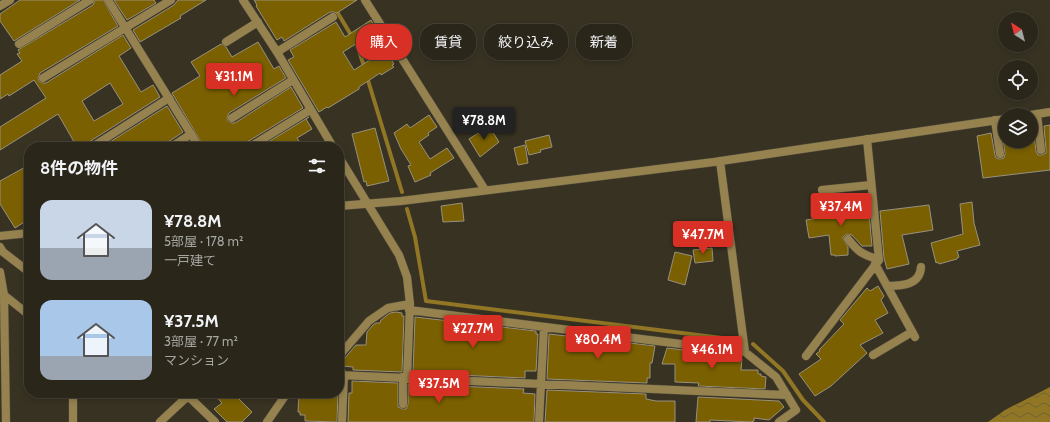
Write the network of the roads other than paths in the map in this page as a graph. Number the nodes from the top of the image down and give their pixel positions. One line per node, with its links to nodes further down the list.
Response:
1 (10, 0): 7 (street)
2 (90, 0): 12 (street)
3 (108, 0): 10 (street)
4 (171, 0): 10 (street)
5 (365, 0): 36 (street)
6 (246, 1): 9 (street)
7 (0, 6)
8 (333, 17): 13 (street)
9 (258, 22): 11 (street); 13 (street)
10 (125, 28): 14 (street); 16 (street)
11 (226, 42)
12 (18, 44)
13 (277, 52): 15 (street)
14 (43, 78)
15 (294, 80): 17 (street); 20 (street)
16 (169, 98): 23 (street); 26 (street)
17 (310, 110): 29 (street); 30 (street)
18 (1050, 112): 19 (street)
19 (1038, 114)
20 (232, 118)
21 (995, 120): 22 (street); 25 (street); 32 (street)
22 (998, 120)
23 (191, 134): 27 (street); 28 (street)
24 (1038, 135): 31 (street)
25 (866, 139): 33 (street); 35 (street)
26 (100, 142)
27 (179, 142)
28 (196, 142)
29 (258, 142)
30 (330, 142)
31 (1041, 150)
32 (1000, 154)
33 (720, 160): 36 (street); 54 (street)
34 (344, 165): 38 (street)
35 (871, 185): 37 (street); 44 (street)
36 (485, 190): 38 (street)
37 (822, 190)
38 (367, 204): 39 (street); 50 (street)
39 (344, 206)
40 (24, 234): 41 (street)
41 (0, 236)
42 (848, 239): 44 (street)
43 (0, 247): 46 (street)
44 (877, 262): 48 (street); 56 (street)
45 (922, 267): 48 (street)
46 (24, 268)
47 (0, 272): 49 (street)
48 (887, 286): 55 (street)
49 (4, 295): 51 (street); 60 (street)
50 (410, 307): 52 (street); 53 (street); 58 (street)
51 (24, 310)
52 (544, 327): 54 (street); 59 (street)
53 (344, 350)
54 (746, 352): 61 (street)
55 (873, 355)
56 (806, 356)
57 (344, 373): 58 (street)
58 (405, 378): 59 (street); 67 (street)
59 (541, 384): 61 (street); 74 (street)
60 (2, 393): 68 (street)
61 (787, 395): 75 (street)
62 (73, 398): 69 (street)
63 (183, 398): 70 (street)
64 (191, 398): 71 (street)
65 (284, 398): 72 (street)
66 (342, 398): 73 (street)
67 (403, 404)
68 (6, 422)
69 (73, 422)
70 (160, 422)
71 (215, 422)
72 (267, 422)
73 (342, 422)
74 (539, 422)
75 (779, 422)

